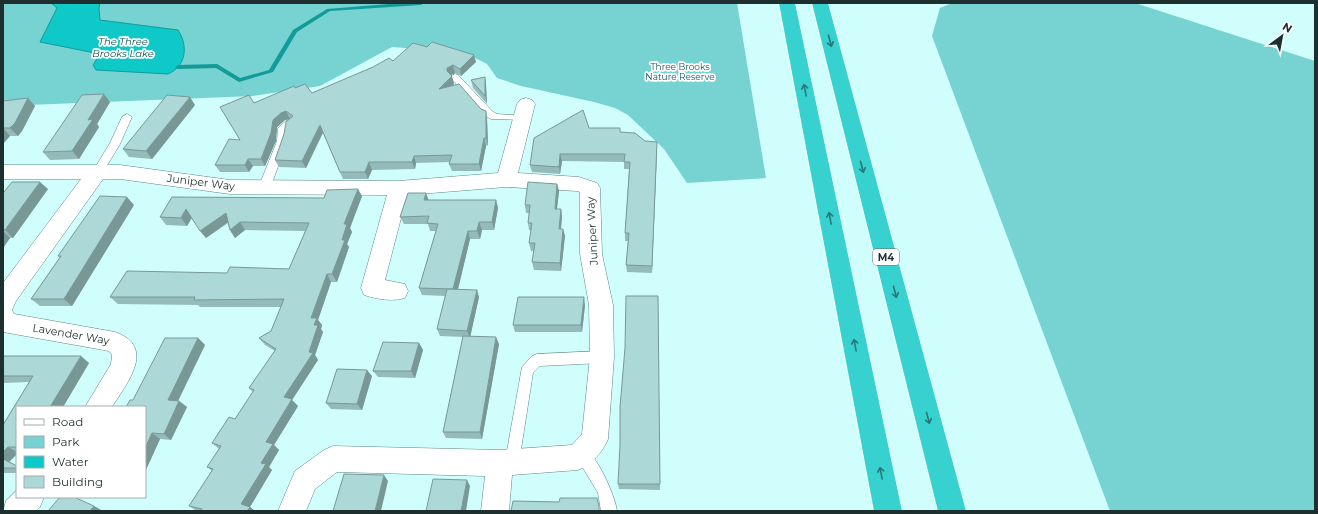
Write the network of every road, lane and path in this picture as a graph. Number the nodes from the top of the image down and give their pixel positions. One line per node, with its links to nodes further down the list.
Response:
1 (787, 3): 24 (highway, one-way to 1)
2 (820, 3): 25 (highway, M4, one-way to 25)
3 (455, 77): 4 (lane)
4 (524, 111): 9 (street)
5 (127, 117): 7 (lane)
6 (290, 123): 10 (lane)
7 (98, 171): 8 (street, Juniper Way); 10 (street, Juniper Way); 13 (street)
8 (3, 172)
9 (506, 180): 11 (street, Juniper Way); 15 (street, Juniper Way)
10 (265, 186): 11 (street, Juniper Way)
11 (399, 188): 12 (street)
12 (397, 291)
13 (3, 305)
14 (3, 316): 16 (street, Lavender Way)
15 (602, 357): 17 (street, Juniper Way); 18 (lane)
16 (99, 406)
17 (581, 453): 18 (street, Juniper Way); 23 (lane)
18 (506, 462): 21 (street, Juniper Way); 22 (street)
19 (29, 498): 20 (street)
20 (16, 511)
21 (292, 511)
22 (495, 511)
23 (609, 511)
24 (888, 511)
25 (952, 511)

